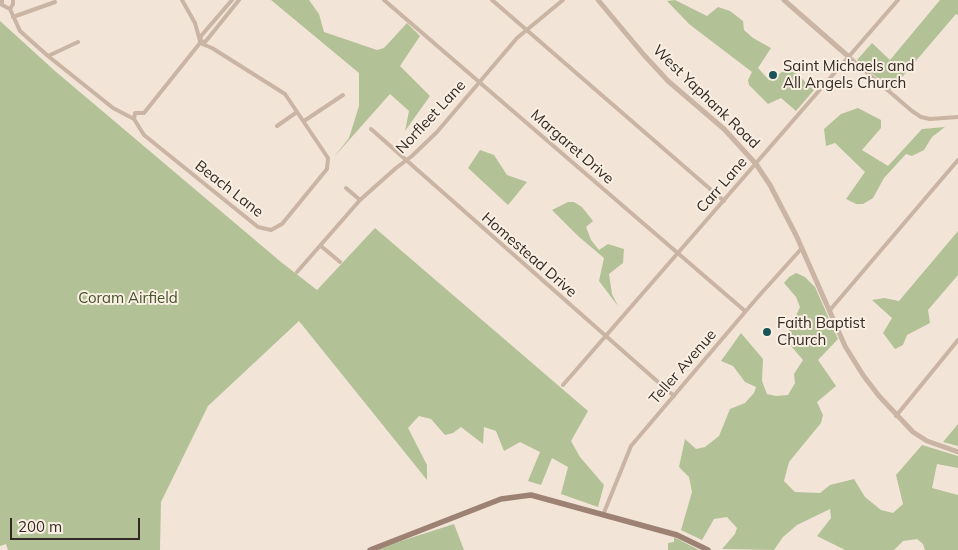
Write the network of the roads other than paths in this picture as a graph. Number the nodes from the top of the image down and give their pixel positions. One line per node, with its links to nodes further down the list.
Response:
1 (2, 0): 13 (street, Beach Lane)
2 (13, 0): 13 (street)
3 (182, 0): 17 (street)
4 (232, 0): 17 (street)
5 (239, 0): 17 (street)
6 (384, 0): 20 (street, Margaret Drive)
7 (492, 0): 15 (street)
8 (563, 0): 15 (street, Norfleet Lane)
9 (598, 0): 30 (street, West Yaphank Road)
10 (784, 0): 19 (street)
11 (898, 0): 19 (street, Carr Lane)
12 (55, 2): 14 (street)
13 (10, 9): 14 (street, Beach Lane)
14 (13, 17): 18 (street, Beach Lane)
15 (527, 30): 20 (street, Norfleet Lane); 33 (street)
16 (78, 42): 18 (street)
17 (200, 43): 22 (street, Beach Lane); 24 (street)
18 (48, 56): 24 (street, Beach Lane)
19 (849, 57): 23 (street); 30 (street, Carr Lane)
20 (480, 81): 29 (street, Norfleet Lane); 36 (street, Margaret Drive)
21 (342, 95): 25 (street)
22 (297, 112): 25 (street, Beach Lane); 26 (street)
23 (958, 117)
24 (134, 119): 25 (street, Beach Lane)
25 (304, 121)
26 (277, 126)
27 (371, 129): 29 (street, Homestead Drive)
28 (958, 160): 39 (street)
29 (406, 162): 32 (street, Norfleet Lane); 41 (street, Homestead Drive)
30 (756, 164): 33 (street, Carr Lane); 35 (street, West Yaphank Road)
31 (346, 188): 32 (street)
32 (360, 200): 34 (street, Norfleet Lane)
33 (724, 201): 36 (street, Carr Lane)
34 (321, 246): 37 (street); 38 (street, Norfleet Lane)
35 (802, 248): 39 (street, West Yaphank Road); 40 (street, Teller Avenue)
36 (677, 254): 40 (street, Margaret Drive); 41 (street, Carr Lane)
37 (340, 262)
38 (297, 272)
39 (830, 310): 45 (street, West Yaphank Road)
40 (745, 311): 44 (street, Teller Avenue)
41 (606, 336): 43 (street, Carr Lane); 44 (street, Homestead Drive)
42 (958, 340): 45 (street)
43 (563, 385)
44 (674, 396): 47 (street, Teller Avenue)
45 (896, 416): 46 (street, West Yaphank Road)
46 (958, 452)
47 (603, 515): 48 (main road); 49 (main road)
48 (370, 550)
49 (708, 550)

